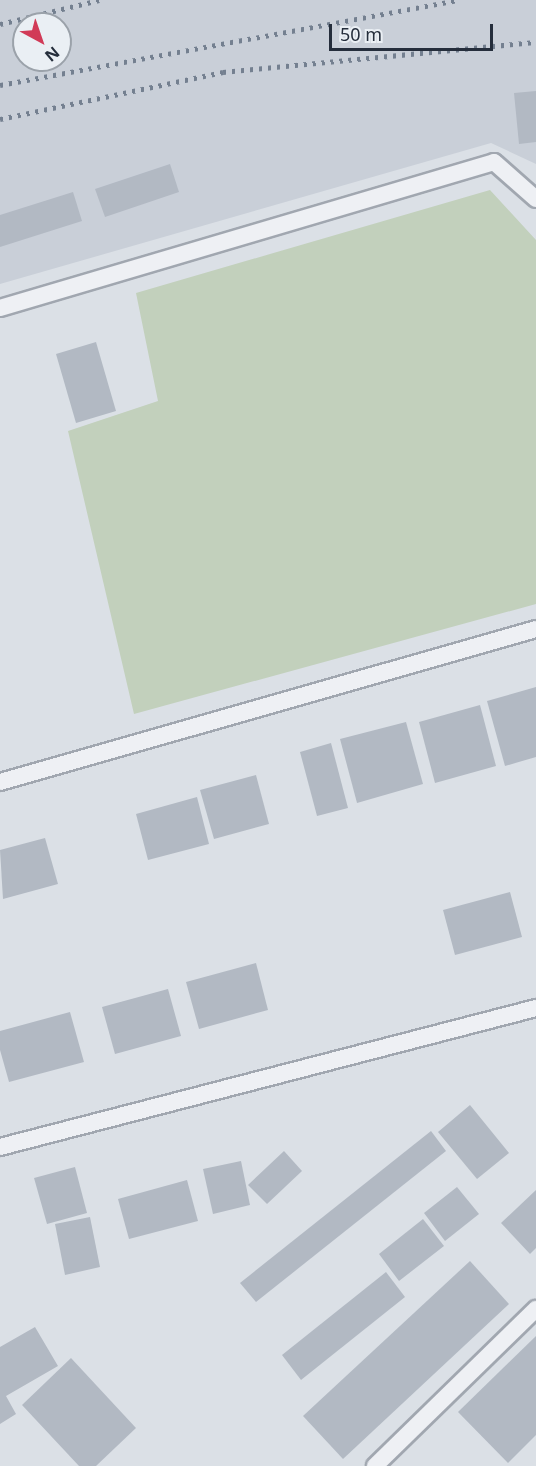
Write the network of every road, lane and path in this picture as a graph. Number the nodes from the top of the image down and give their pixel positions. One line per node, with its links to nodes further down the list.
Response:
1 (535, 196): 2 (street)
2 (0, 308)
3 (536, 629): 4 (street)
4 (0, 782)
5 (536, 1008): 6 (street)
6 (0, 1147)
7 (536, 1310): 8 (street)
8 (375, 1466)

